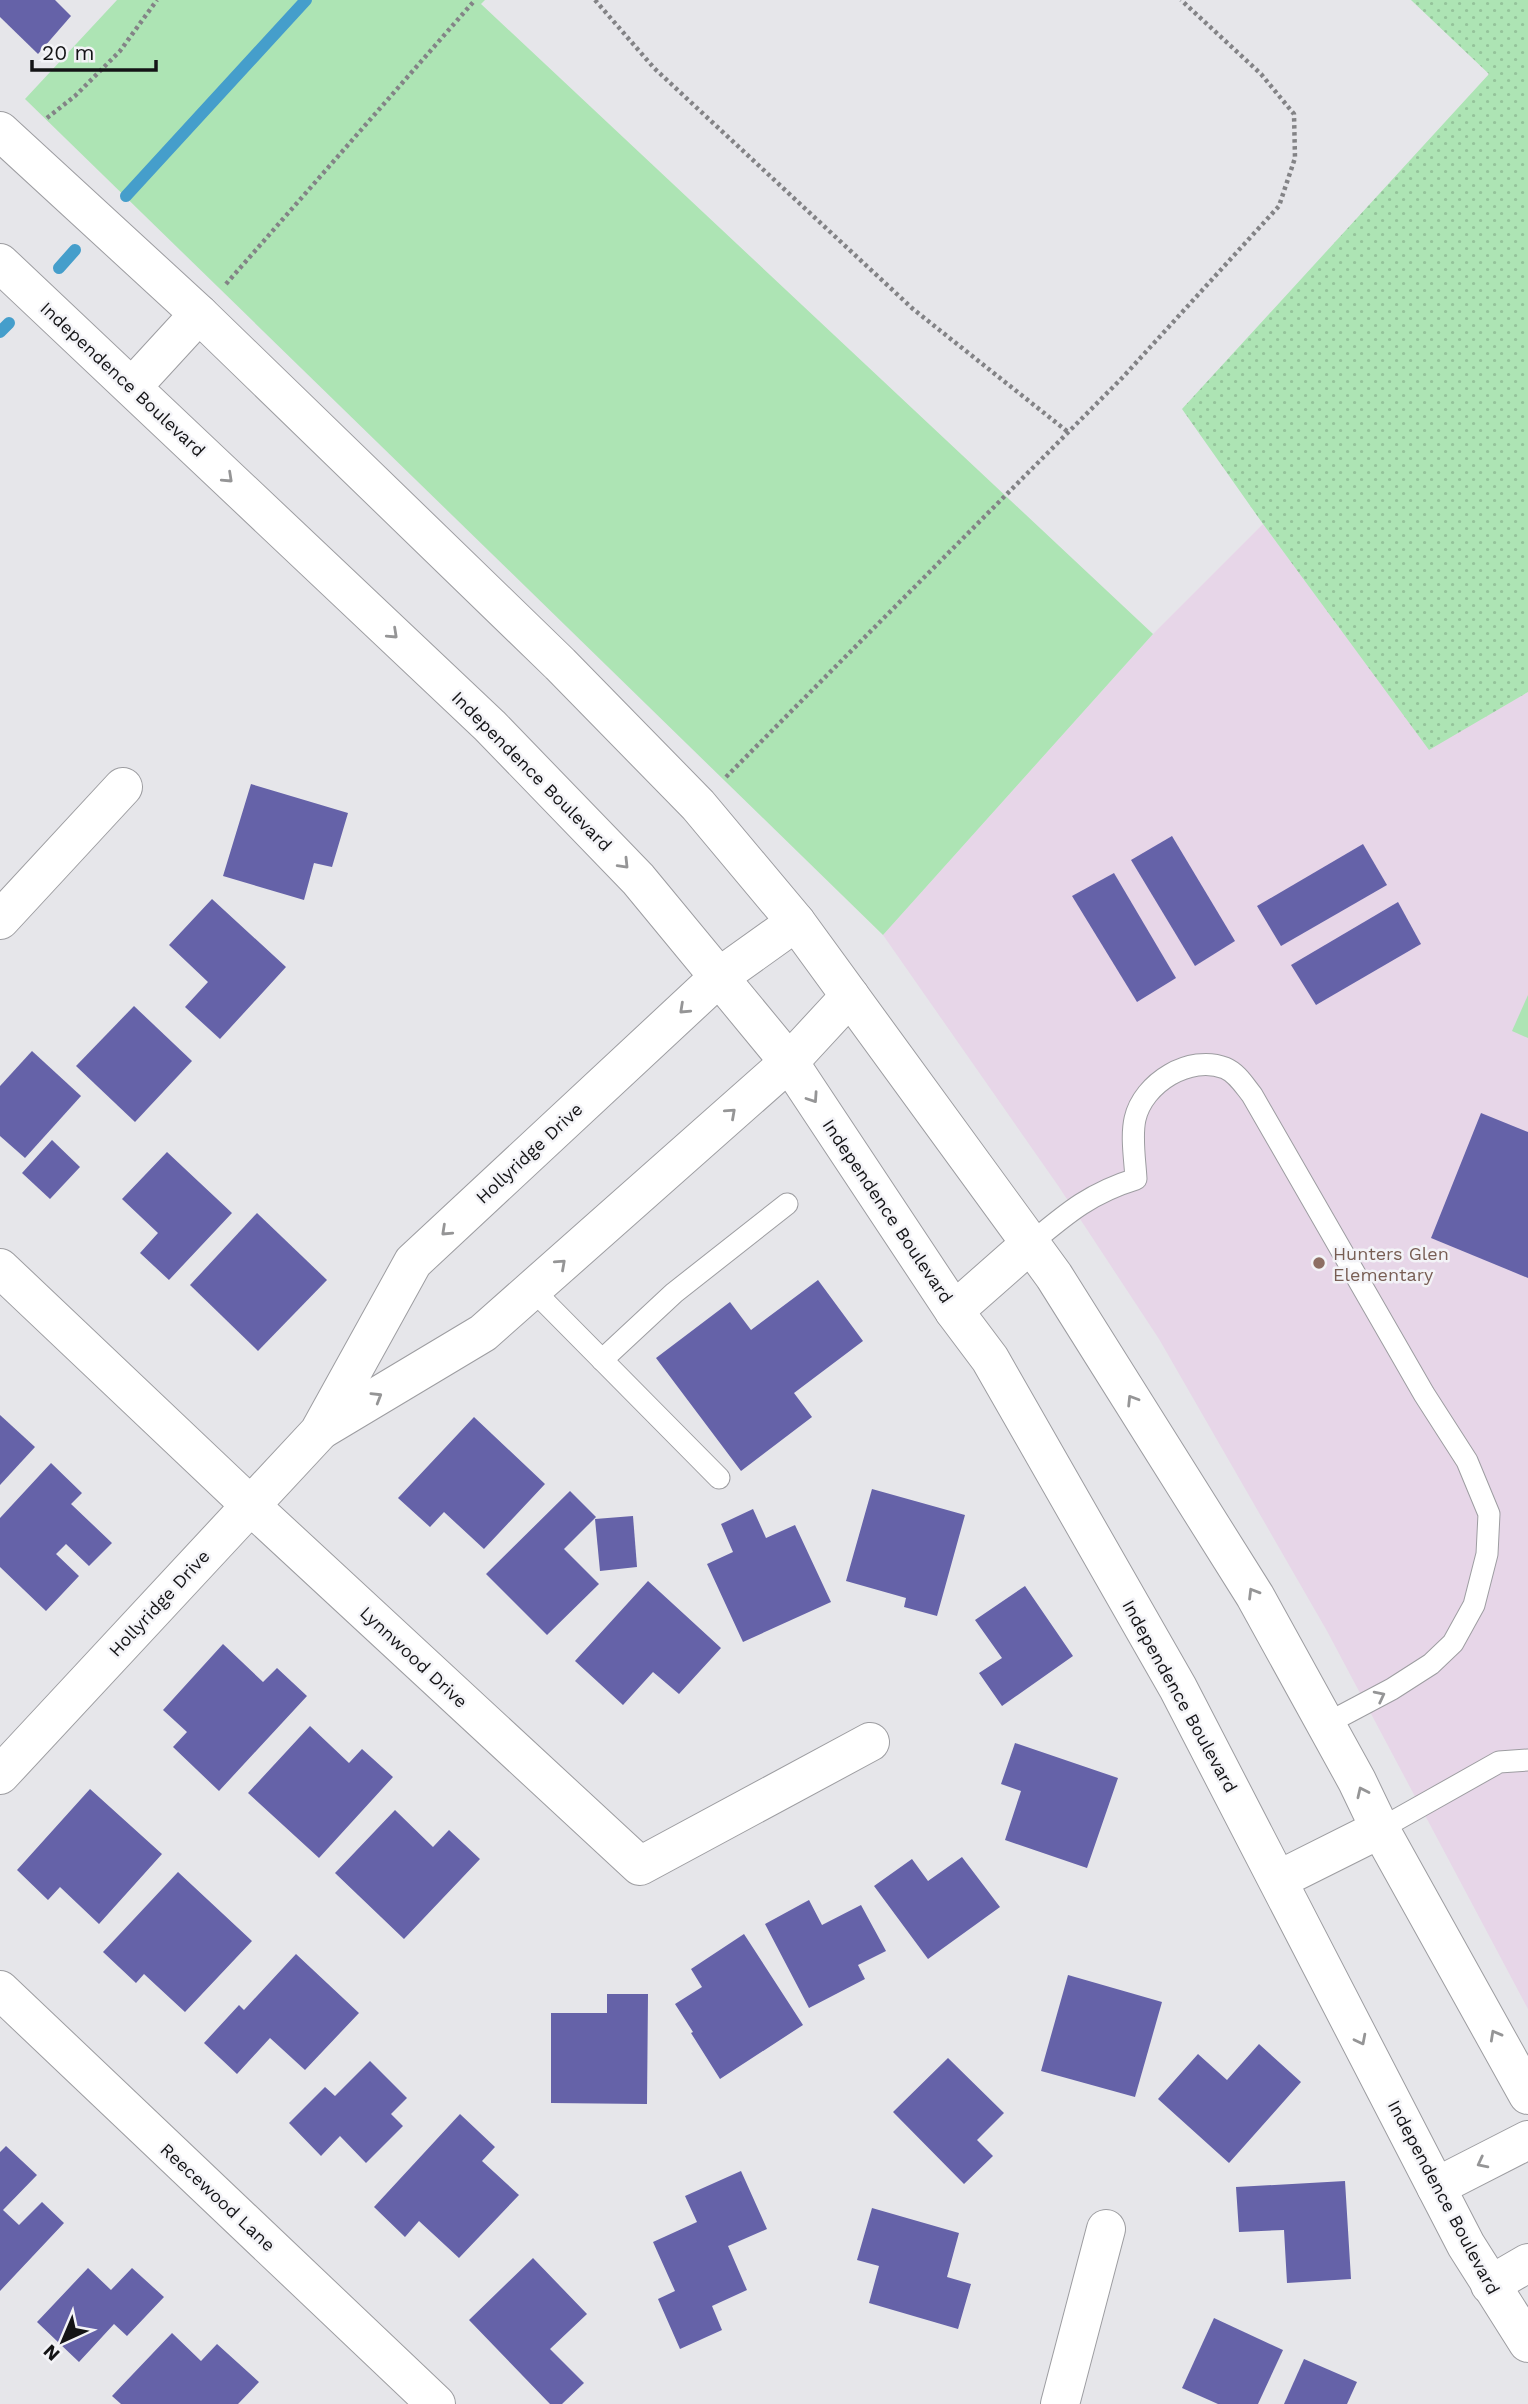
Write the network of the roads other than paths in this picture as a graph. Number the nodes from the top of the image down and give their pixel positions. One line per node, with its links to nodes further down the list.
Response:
1 (7, 138): 3 (main road)
2 (0, 263): 4 (main road, Independence Boulevard)
3 (200, 314): 4 (main road); 7 (main road)
4 (132, 387): 8 (main road, Independence Boulevard, one-way to 8)
5 (123, 787): 6 (main road)
6 (0, 920)
7 (796, 922): 8 (main road, Hollyridge Drive); 9 (main road)
8 (719, 976): 10 (main road, Independence Boulevard); 17 (main road, Hollyridge Drive, one-way to 17)
9 (850, 996): 10 (main road, Hollyridge Drive); 12 (main road)
10 (789, 1062): 14 (main road, Hollyridge Drive, one-way to 10); 15 (main road, Independence Boulevard, one-way to 15)
11 (787, 1204): 16 (lane)
12 (1030, 1244): 15 (main road); 20 (main road, one-way to 12); 20 (lane, one-way to 12)
13 (0, 1268): 19 (main road, Lynnwood Drive)
14 (532, 1289): 16 (lane); 17 (main road, Hollyridge Drive, one-way to 14)
15 (954, 1311): 25 (main road, Independence Boulevard)
16 (602, 1360): 18 (lane)
17 (319, 1432): 19 (main road, Hollyridge Drive)
18 (719, 1478)
19 (250, 1505): 21 (main road, Lynnwood Drive); 23 (main road, Hollyridge Drive)
20 (1326, 1724): 24 (main road, one-way to 20)
21 (870, 1742)
22 (1528, 1760): 24 (lane)
23 (0, 1775)
24 (1380, 1829): 25 (main road); 27 (main road, one-way to 24)
25 (1278, 1880): 29 (main road, Independence Boulevard, one-way to 29)
26 (0, 1990): 34 (main road, Reecewood Lane)
27 (1528, 2095)
28 (1528, 2140): 29 (main road, one-way to 29)
29 (1436, 2187): 32 (main road, Independence Boulevard)
30 (1106, 2229): 35 (main road)
31 (1528, 2263): 32 (main road)
32 (1490, 2286): 33 (main road, Independence Boulevard)
33 (1528, 2343)
34 (436, 2404)
35 (1060, 2404)

